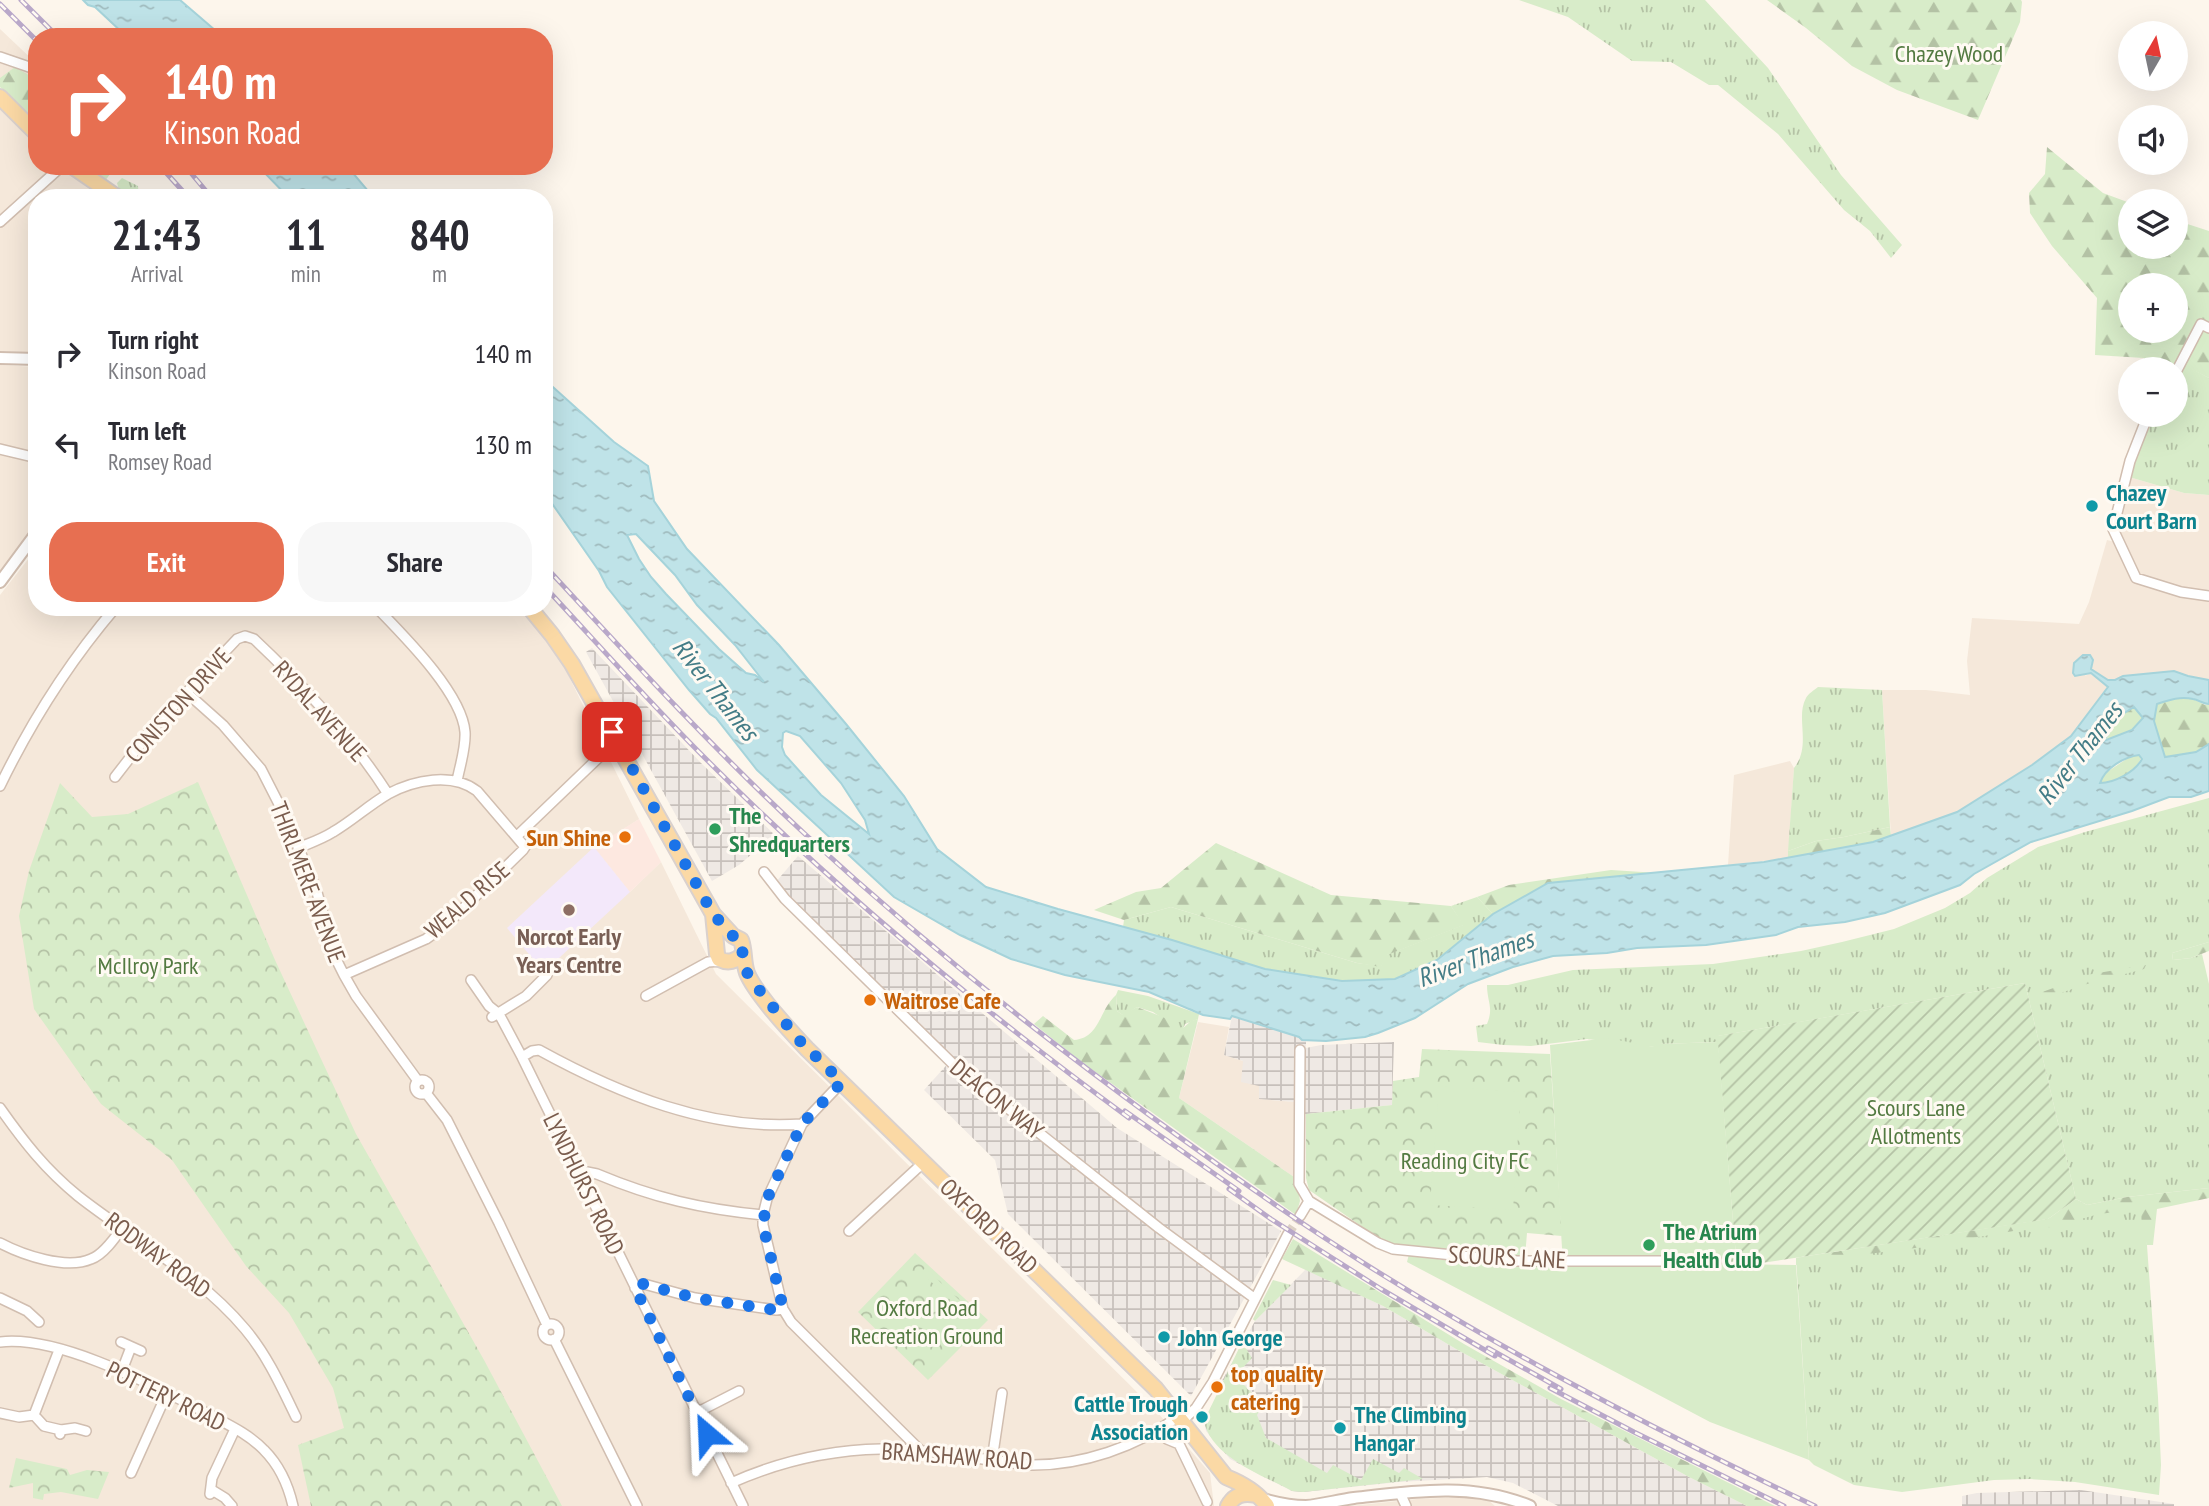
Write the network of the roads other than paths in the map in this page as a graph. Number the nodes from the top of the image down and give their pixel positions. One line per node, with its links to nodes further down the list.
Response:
1 (0, 57): 2 (street)
2 (28, 67)
3 (0, 97): 4 (main road)
4 (28, 125)
5 (52, 175): 7 (street)
6 (85, 175): 8 (main road)
7 (37, 189)
8 (105, 189)
9 (28, 197): 10 (street)
10 (0, 222)
11 (2209, 328): 12 (street)
12 (2184, 357)
13 (0, 358): 14 (street)
14 (28, 359)
15 (2143, 427): 20 (street)
16 (0, 449): 17 (street)
17 (28, 456)
18 (28, 544): 19 (street)
19 (0, 582)
20 (2209, 596)
21 (109, 616): 28 (street)
22 (385, 616): 29 (street)
23 (536, 616): 26 (main road)
24 (245, 636): 25 (street, CONISTON DRIVE); 30 (street, RYDAL AVENUE)
25 (186, 692): 27 (street, CONISTON DRIVE); 32 (street, THIRLMERE AVENUE)
26 (617, 740): 31 (street, WEALD RISE); 34 (main road)
27 (115, 777)
28 (1, 781)
29 (457, 781): 30 (street); 31 (street)
30 (388, 794): 32 (street)
31 (517, 836): 38 (street, WEALD RISE)
32 (298, 848): 38 (street, THIRLMERE AVENUE)
33 (764, 872): 61 (street, DEACON WAY)
34 (713, 914): 35 (main road); 37 (main road)
35 (733, 936): 36 (main road); 37 (main road)
36 (743, 954): 37 (main road); 40 (main road, OXFORD ROAD)
37 (718, 956): 40 (main road, OXFORD ROAD); 42 (street)
38 (344, 975): 90 (street, THIRLMERE AVENUE)
39 (547, 975): 43 (street)
40 (749, 977): 46 (main road, OXFORD ROAD)
41 (471, 979): 43 (street, LYNDHURST ROAD)
42 (646, 996)
43 (495, 1015): 45 (street, LYNDHURST ROAD)
44 (1300, 1050): 51 (street)
45 (522, 1057): 48 (street); 50 (street, LYNDHURST ROAD)
46 (842, 1082): 48 (street); 49 (main road, OXFORD ROAD)
47 (0, 1108): 54 (street, RODWAY ROAD)
48 (802, 1124): 52 (street)
49 (924, 1162): 55 (street); 75 (main road, OXFORD ROAD)
50 (580, 1176): 52 (street); 59 (street, LYNDHURST ROAD)
51 (1309, 1201): 53 (street); 58 (street, SCOURS LANE)
52 (763, 1215): 62 (street)
53 (1300, 1216)
54 (122, 1228): 57 (street); 74 (street, RODWAY ROAD)
55 (849, 1231)
56 (1288, 1234): 61 (street)
57 (0, 1243)
58 (1717, 1261)
59 (635, 1288): 62 (street); 72 (street, LYNDHURST ROAD)
60 (0, 1298): 63 (street)
61 (1254, 1298): 75 (street)
62 (783, 1308): 79 (street)
63 (39, 1322)
64 (0, 1342): 66 (street, POTTERY ROAD)
65 (121, 1342): 67 (street)
66 (59, 1350): 67 (street, POTTERY ROAD); 73 (street)
67 (121, 1373): 69 (street, POTTERY ROAD)
68 (739, 1391): 72 (street)
69 (167, 1393): 76 (street, POTTERY ROAD); 81 (street)
70 (1002, 1393): 80 (street)
71 (0, 1413): 73 (street)
72 (696, 1413): 83 (street, LYNDHURST ROAD)
73 (34, 1415): 78 (street)
74 (295, 1417)
75 (1180, 1419): 77 (street, BRAMSHAW ROAD); 82 (main road, OXFORD ROAD)
76 (235, 1429): 88 (street); 89 (street, POTTERY ROAD)
77 (1160, 1430): 80 (street, BRAMSHAW ROAD); 86 (street)
78 (86, 1431)
79 (920, 1450): 80 (street, BRAMSHAW ROAD); 83 (street, BRAMSHAW ROAD)
80 (992, 1460)
81 (131, 1473)
82 (1226, 1477): 85 (main road, OXFORD ROAD); 87 (main road)
83 (731, 1483): 91 (street, LYNDHURST ROAD)
84 (1400, 1493): 92 (street); 93 (street); 94 (street)
85 (1262, 1500): 87 (main road); 92 (street)
86 (1207, 1502)
87 (1229, 1505)
88 (232, 1506)
89 (293, 1506)
90 (637, 1506)
91 (743, 1506)
92 (1306, 1506)
93 (1406, 1506)
94 (1530, 1506)

